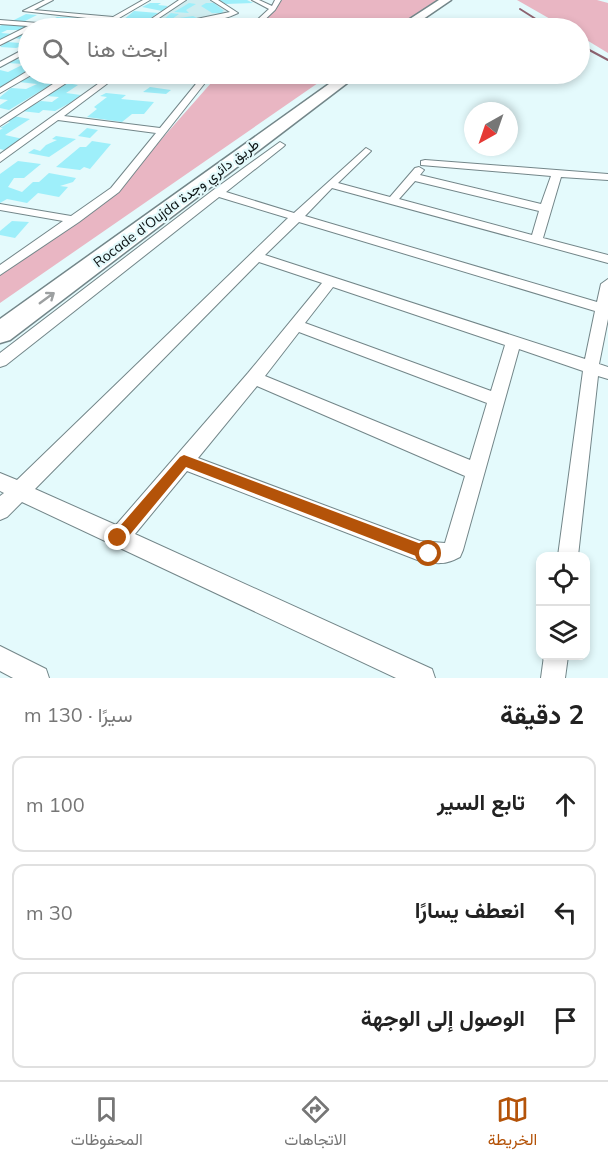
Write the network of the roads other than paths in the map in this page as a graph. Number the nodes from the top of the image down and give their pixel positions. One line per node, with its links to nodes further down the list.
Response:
1 (147, 0): 18 (street)
2 (183, 0): 21 (street)
3 (214, 0): 14 (street)
4 (255, 0): 9 (street)
5 (278, 0): 10 (street)
6 (446, 0): 24 (highway)
7 (457, 0): 25 (highway)
8 (40, 1): 11 (street); 12 (street)
9 (264, 2): 10 (street)
10 (273, 9): 23 (street)
11 (17, 11)
12 (26, 11): 13 (street); 26 (street)
13 (56, 14): 18 (street); 19 (street)
14 (234, 14): 15 (street); 22 (street); 23 (street)
15 (246, 14)
16 (256, 14): 23 (street)
17 (9, 15): 26 (street)
18 (87, 16): 20 (street)
19 (48, 18)
20 (84, 18)
21 (157, 18)
22 (212, 18)
23 (263, 18)
24 (418, 18)
25 (429, 18)
26 (1, 22): 27 (street)
27 (18, 24)
28 (18, 34): 29 (street)
29 (0, 43)
30 (12, 51): 31 (street)
31 (18, 51)
32 (18, 56): 33 (street)
33 (0, 65)
34 (18, 80): 40 (street)
35 (57, 84): 42 (street)
36 (103, 84): 43 (street)
37 (200, 84): 45 (street)
38 (324, 84): 66 (highway, Rocade d'Oujda طريق دائري وجدة)
39 (338, 84): 68 (highway, Rocade d'Oujda طريق دائري وجدة, one-way to 39)
40 (0, 91)
41 (0, 112): 42 (street)
42 (13, 114): 44 (street)
43 (59, 118): 45 (street); 48 (street)
44 (0, 123)
45 (163, 131): 58 (street)
46 (280, 145): 53 (street)
47 (366, 151): 52 (street)
48 (0, 159)
49 (557, 172): 50 (street); 51 (street); 56 (street)
50 (413, 177): 54 (street); 56 (street)
51 (608, 177)
52 (330, 184): 54 (street); 57 (street)
53 (216, 193): 57 (street); 70 (street)
54 (391, 202): 59 (street)
55 (0, 207): 58 (street)
56 (546, 209): 59 (street)
57 (296, 218): 60 (street); 65 (street)
58 (75, 220): 62 (street)
59 (536, 240): 61 (street)
60 (257, 258): 63 (street); 77 (street)
61 (608, 259)
62 (0, 271)
63 (330, 282): 67 (street); 69 (street)
64 (608, 284): 65 (street)
65 (606, 309): 71 (street)
66 (0, 313)
67 (295, 325): 73 (street); 74 (street)
68 (0, 333)
69 (513, 343): 71 (street); 74 (street)
70 (0, 361)
71 (591, 367): 72 (street); 80 (street)
72 (608, 373)
73 (254, 378): 75 (street); 76 (street)
74 (497, 400): 76 (street)
75 (184, 461): 76 (street); 79 (street)
76 (475, 471)
77 (9, 487): 78 (street); 79 (street)
78 (0, 510)
79 (118, 538): 84 (street)
80 (568, 552)
81 (0, 658): 83 (street)
82 (555, 660): 85 (street)
83 (37, 678)
84 (423, 678)
85 (553, 678)

